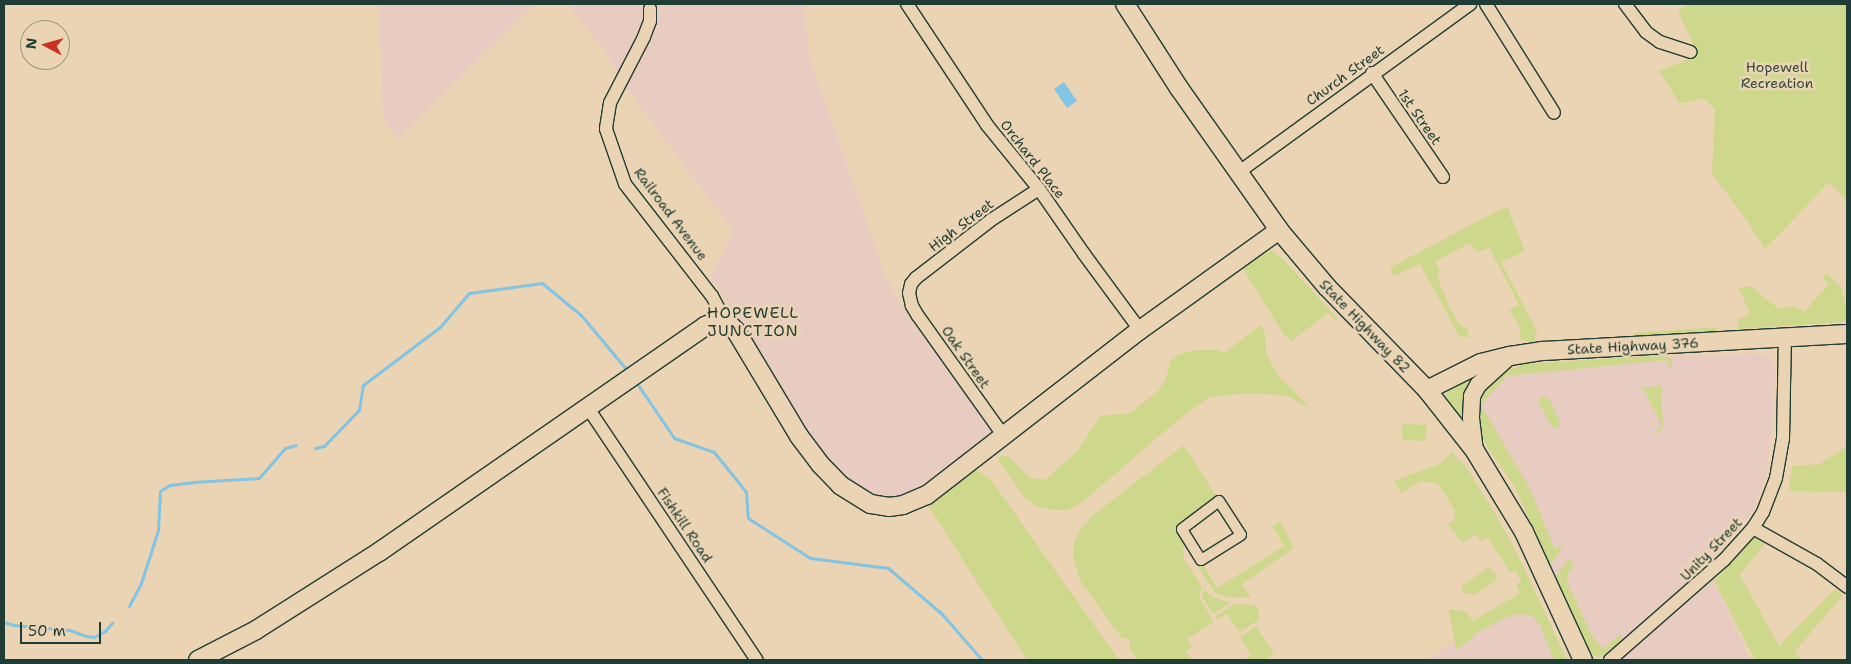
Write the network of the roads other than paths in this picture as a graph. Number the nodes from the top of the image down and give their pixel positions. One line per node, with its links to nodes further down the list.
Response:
1 (906, 4): 12 (street, Orchard Place)
2 (1125, 4): 10 (main road, State Highway 82)
3 (1470, 4): 8 (street, Church Street)
4 (1486, 4): 9 (street)
5 (1625, 4): 7 (street)
6 (650, 9): 15 (street, Railroad Avenue)
7 (1690, 52)
8 (1372, 74): 10 (street, Church Street); 11 (street, 1st Street)
9 (1554, 113)
10 (1239, 172): 13 (main road, State Highway 82)
11 (1444, 177)
12 (1039, 189): 14 (street, High Street); 16 (street, Orchard Place)
13 (1279, 230): 16 (main road); 20 (main road, State Highway 82)
14 (909, 293): 22 (street, Oak Street)
15 (721, 323): 21 (main road); 22 (main road)
16 (1140, 330): 22 (main road)
17 (1847, 334): 18 (main road, State Highway 376)
18 (1785, 338): 19 (main road, State Highway 376); 24 (street, Unity Street)
19 (1510, 356): 20 (main road, State Highway 376); 23 (street)
20 (1427, 390): 23 (main road, State Highway 82)
21 (588, 408): 27 (main road); 28 (street, Fishkill Road)
22 (1003, 435)
23 (1475, 451): 29 (main road, State Highway 82)
24 (1753, 528): 26 (street); 30 (street, Unity Street)
25 (1191, 544): 25 (street)
26 (1847, 587)
27 (198, 660)
28 (757, 660)
29 (1583, 660)
30 (1610, 660)

